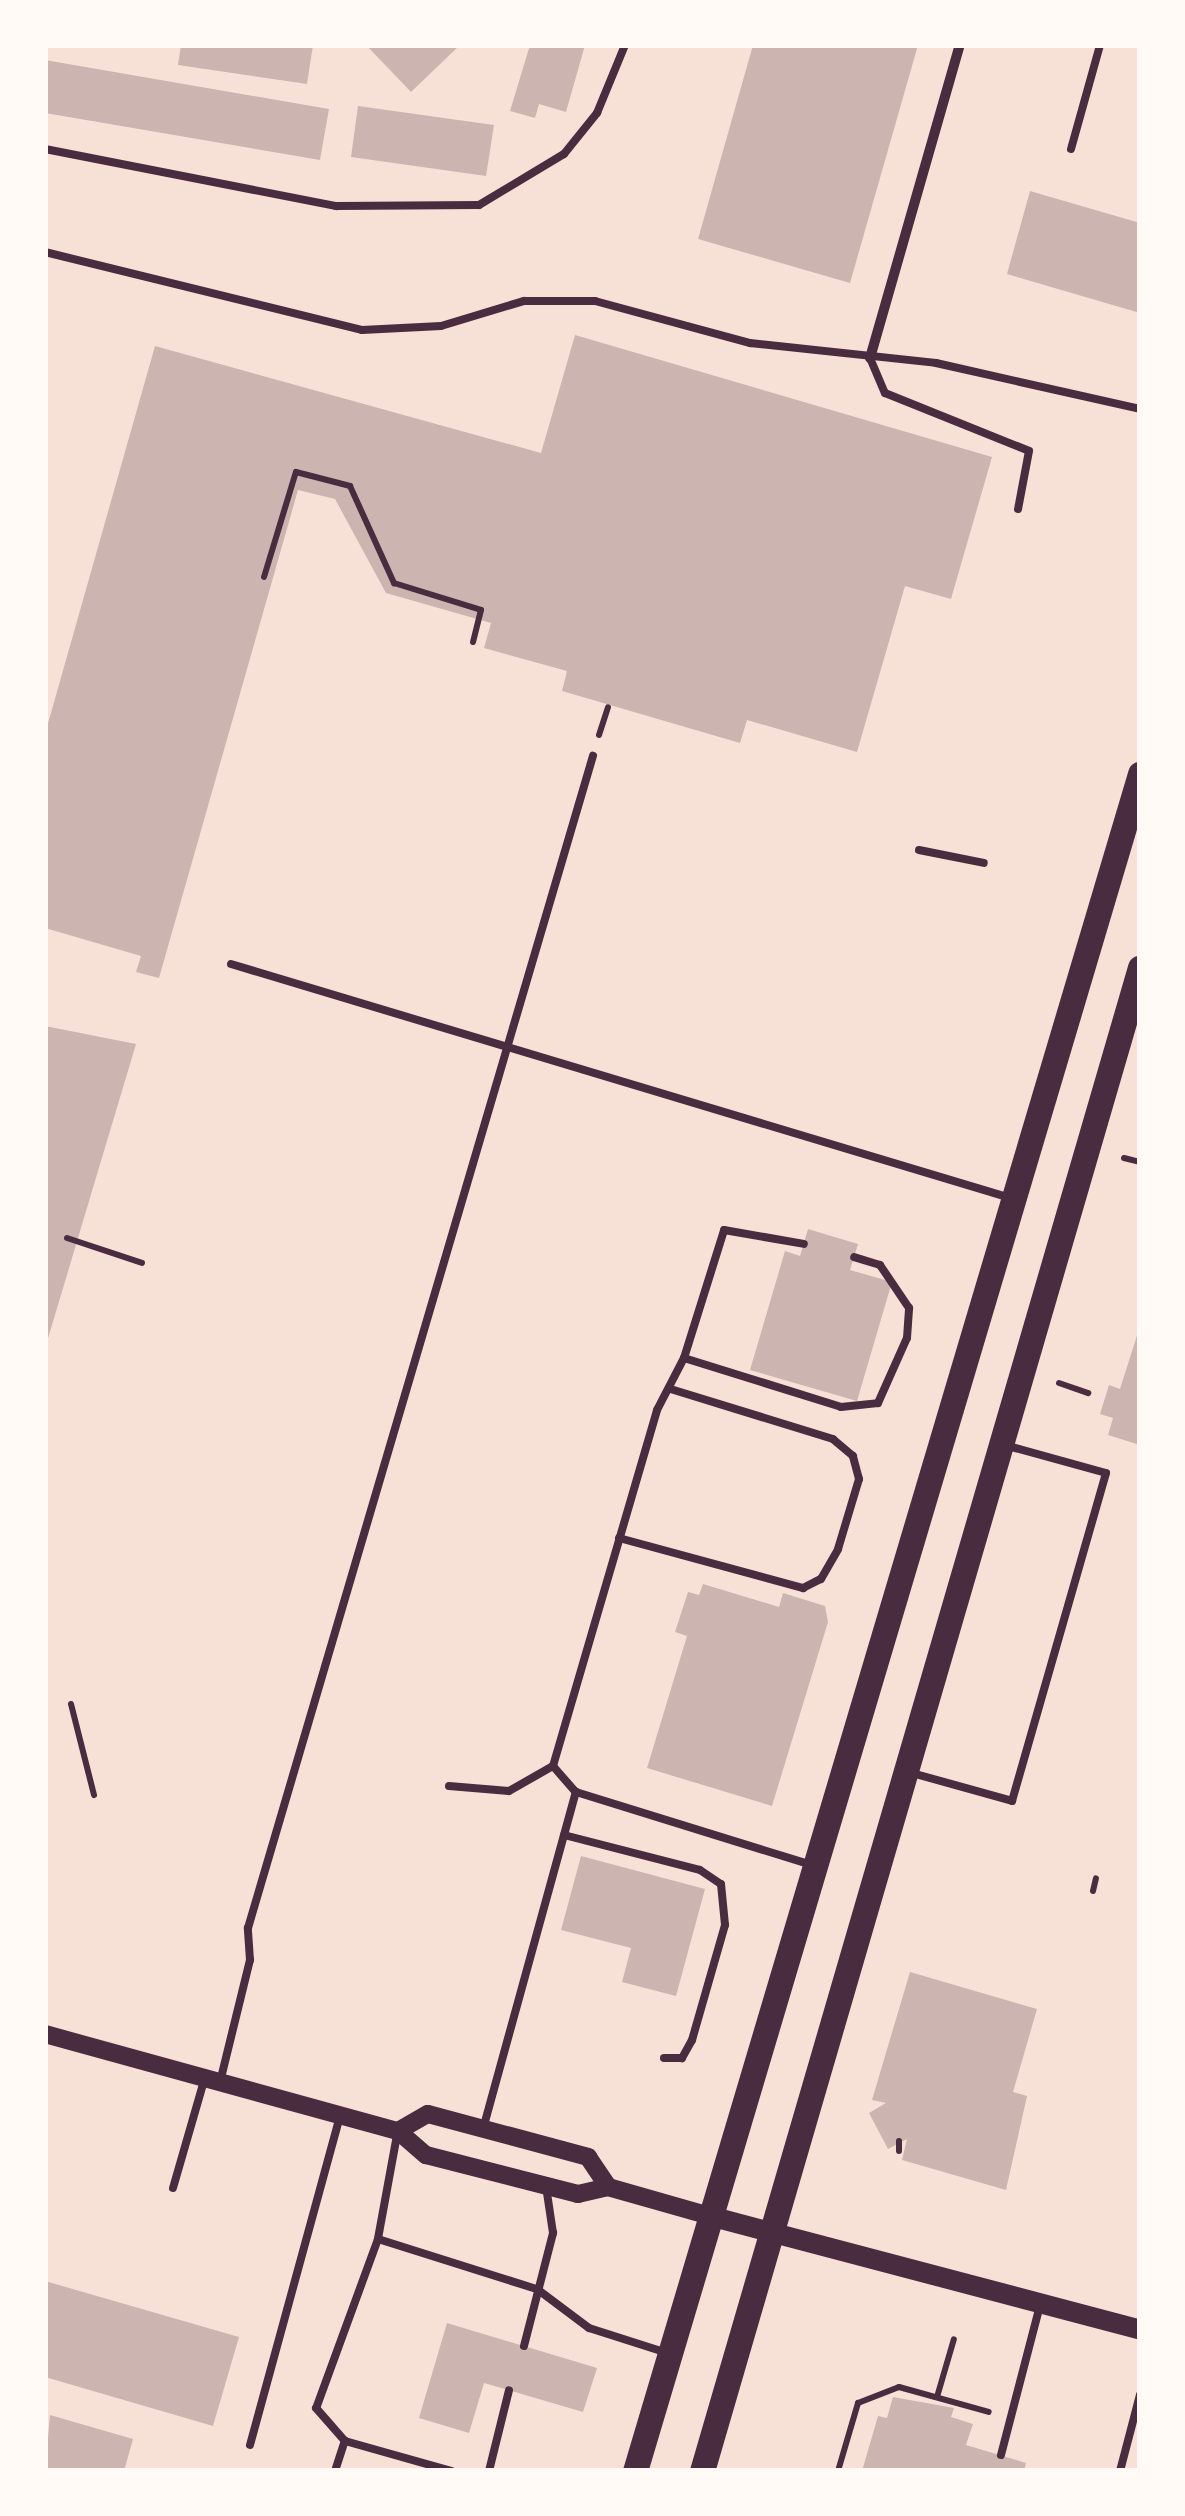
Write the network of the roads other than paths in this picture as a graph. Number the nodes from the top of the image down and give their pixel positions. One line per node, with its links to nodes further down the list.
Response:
1 (626, 45): 4 (lane)
2 (960, 45): 7 (street)
3 (1100, 45): 5 (lane)
4 (45, 149)
5 (1070, 150)
6 (45, 252): 7 (lane)
7 (870, 358): 8 (lane); 9 (lane)
8 (1140, 409)
9 (1018, 509)
10 (592, 756): 16 (lane)
11 (1140, 774): 17 (main road)
12 (919, 850): 13 (lane)
13 (984, 863)
14 (231, 964): 16 (lane)
15 (1140, 967): 22 (main road)
16 (508, 1047): 17 (lane); 32 (lane)
17 (1015, 1200): 29 (main road)
18 (804, 1244): 20 (lane)
19 (854, 1258): 20 (lane)
20 (684, 1358): 21 (lane)
21 (670, 1389): 23 (lane); 23 (lane)
22 (1000, 1444): 25 (main road); 25 (lane)
23 (619, 1538): 24 (lane)
24 (553, 1766): 26 (lane); 27 (lane)
25 (903, 1771): 40 (main road)
26 (449, 1786)
27 (576, 1792): 28 (lane); 29 (lane)
28 (564, 1835): 31 (lane); 35 (lane)
29 (810, 1864): 39 (main road)
30 (45, 2034): 32 (street)
31 (664, 2058)
32 (212, 2080): 33 (street); 38 (lane)
33 (340, 2115): 34 (street); 52 (lane)
34 (398, 2130): 35 (street); 36 (street); 41 (lane)
35 (482, 2130): 37 (street)
36 (546, 2186): 37 (street); 42 (lane)
37 (608, 2187): 39 (street)
38 (173, 2188)
39 (706, 2215): 40 (main road); 46 (main road)
40 (766, 2230): 43 (main road); 58 (main road)
41 (378, 2239): 42 (lane); 51 (lane)
42 (537, 2289): 45 (lane); 46 (lane)
43 (1040, 2303): 44 (main road); 53 (lane)
44 (1140, 2330)
45 (524, 2346)
46 (668, 2353): 57 (main road)
47 (509, 2390): 56 (lane)
48 (1140, 2394): 49 (lane)
49 (1129, 2438): 50 (lane); 59 (lane)
50 (1140, 2441)
51 (345, 2442): 54 (lane); 55 (lane)
52 (250, 2445)
53 (1001, 2455)
54 (335, 2471)
55 (452, 2471)
56 (488, 2471)
57 (634, 2471)
58 (702, 2471)
59 (1120, 2471)

